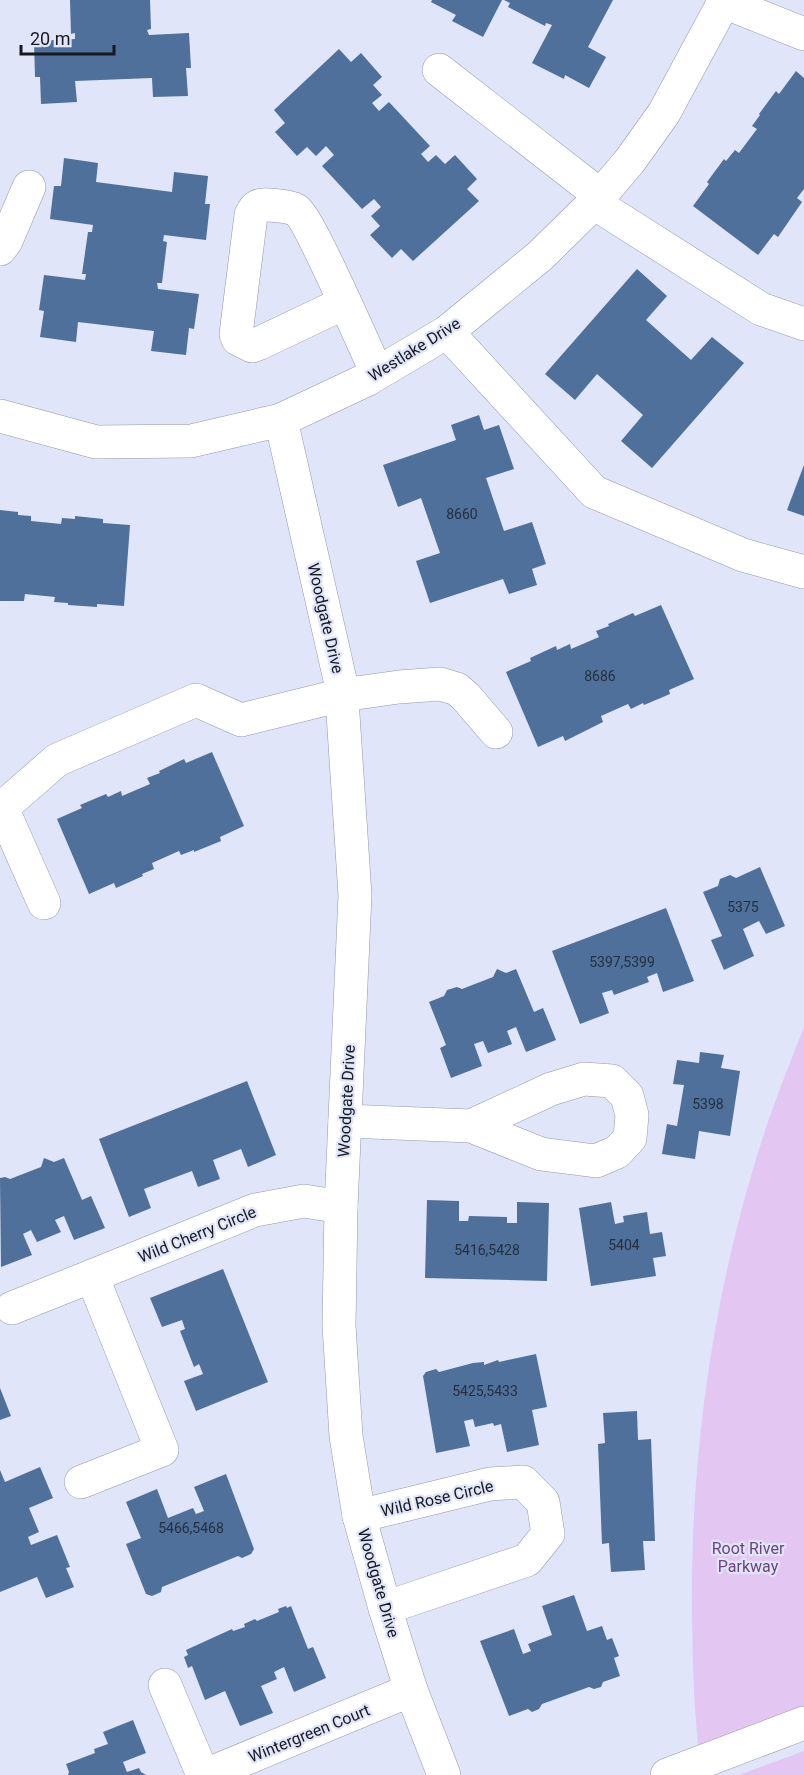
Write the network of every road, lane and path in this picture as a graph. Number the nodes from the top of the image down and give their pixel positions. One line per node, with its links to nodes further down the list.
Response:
1 (724, 1): 2 (street); 5 (street, Westlake Drive)
2 (804, 34)
3 (439, 70): 5 (street)
4 (29, 187): 6 (street)
5 (598, 200): 8 (street); 9 (street, Westlake Drive)
6 (0, 249)
7 (344, 303): 10 (street)
8 (804, 324)
9 (447, 332): 10 (street, Westlake Drive); 13 (street)
10 (377, 373): 12 (street, Westlake Drive)
11 (0, 416): 12 (street, Westlake Drive)
12 (281, 420): 14 (street, Woodgate Drive)
13 (804, 572)
14 (342, 695): 15 (street); 16 (street); 17 (street, Woodgate Drive)
15 (496, 732)
16 (44, 903)
17 (345, 1121): 18 (street); 19 (street, Woodgate Drive)
18 (471, 1126)
19 (341, 1207): 20 (street, Wild Cherry Circle); 23 (street, Woodgate Drive)
20 (92, 1276): 21 (street, Wild Cherry Circle); 22 (street)
21 (12, 1308)
22 (81, 1482)
23 (359, 1516): 24 (street, Woodgate Drive); 24 (street, Wild Rose Circle)
24 (385, 1608): 26 (street, Woodgate Drive)
25 (165, 1685): 28 (street)
26 (411, 1690): 28 (street, Wintergreen Court); 29 (street, Woodgate Drive)
27 (804, 1723): 30 (street)
28 (204, 1775)
29 (444, 1775)
30 (667, 1775)

